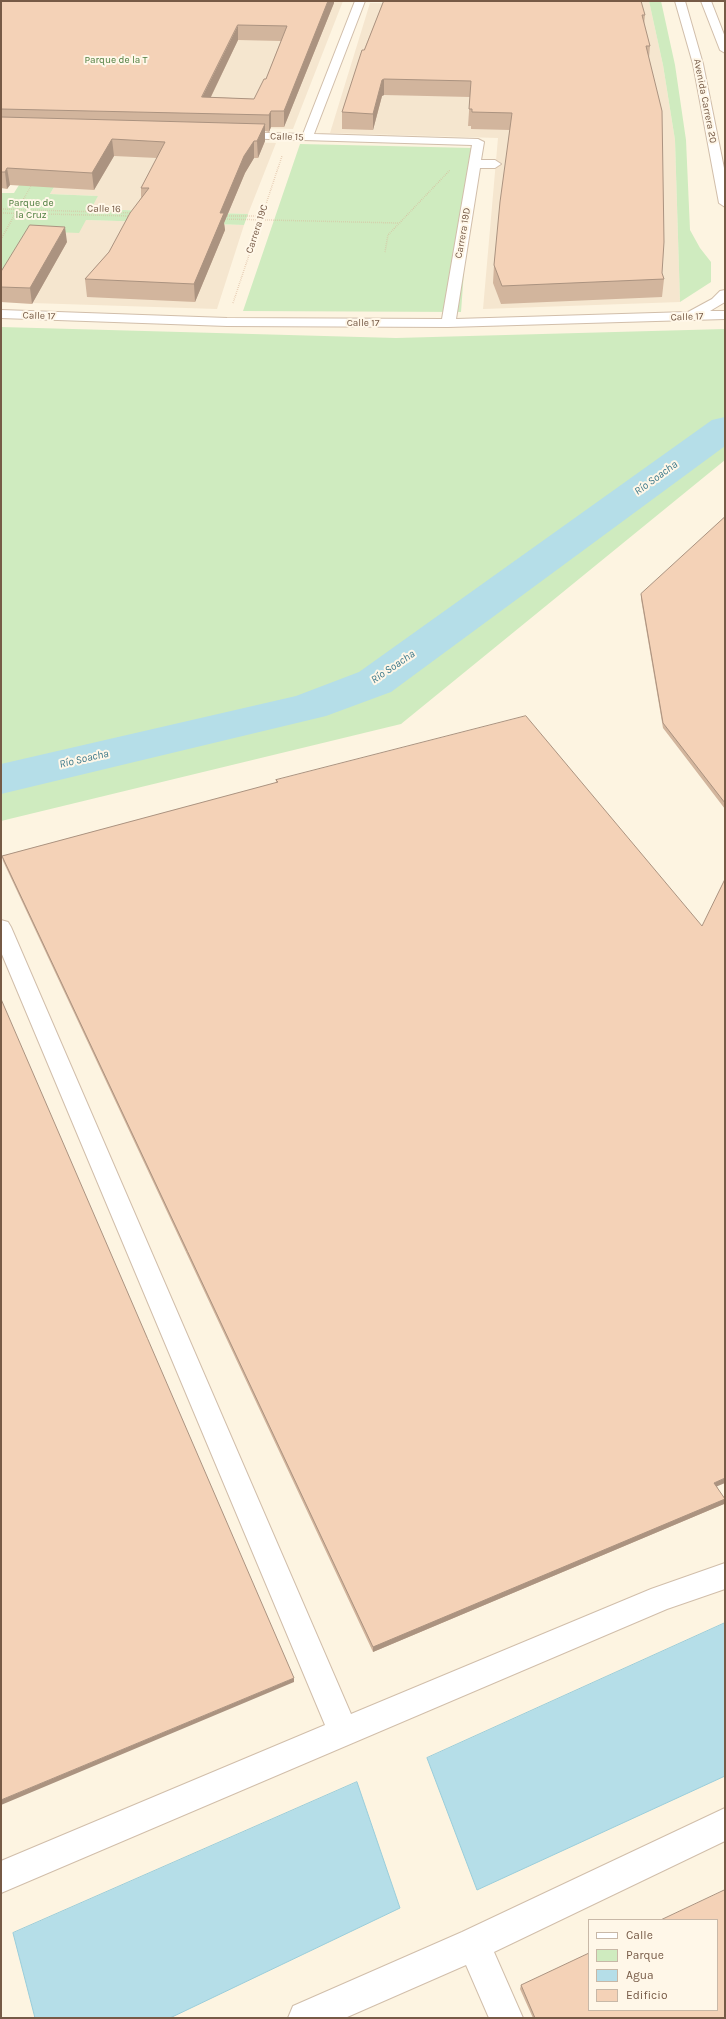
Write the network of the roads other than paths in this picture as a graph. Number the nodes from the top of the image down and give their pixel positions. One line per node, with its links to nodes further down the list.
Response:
1 (360, 1): 4 (street)
2 (680, 1): 7 (street, Avenida Carrera 20)
3 (706, 1): 6 (street)
4 (341, 50): 5 (street); 10 (street)
5 (355, 50)
6 (725, 50)
7 (698, 64): 8 (street); 14 (street, Avenida Carrera 20)
8 (712, 64)
9 (225, 135): 10 (street, Calle 15)
10 (307, 137): 11 (street, Calle 15)
11 (478, 142): 12 (street, Carrera 19D)
12 (474, 164): 13 (street); 19 (street, Carrera 19D)
13 (495, 164)
14 (725, 203)
15 (725, 294): 18 (street)
16 (1, 314): 19 (street, Calle 17)
17 (725, 315): 18 (street, Calle 17)
18 (691, 317): 19 (street, Calle 17)
19 (448, 323)
20 (1, 927): 22 (street)
21 (725, 1576): 22 (street)
22 (343, 1732): 24 (street)
23 (725, 1824): 25 (street)
24 (1, 1877)
25 (474, 1944): 26 (street); 27 (street)
26 (305, 2018)
27 (506, 2018)

